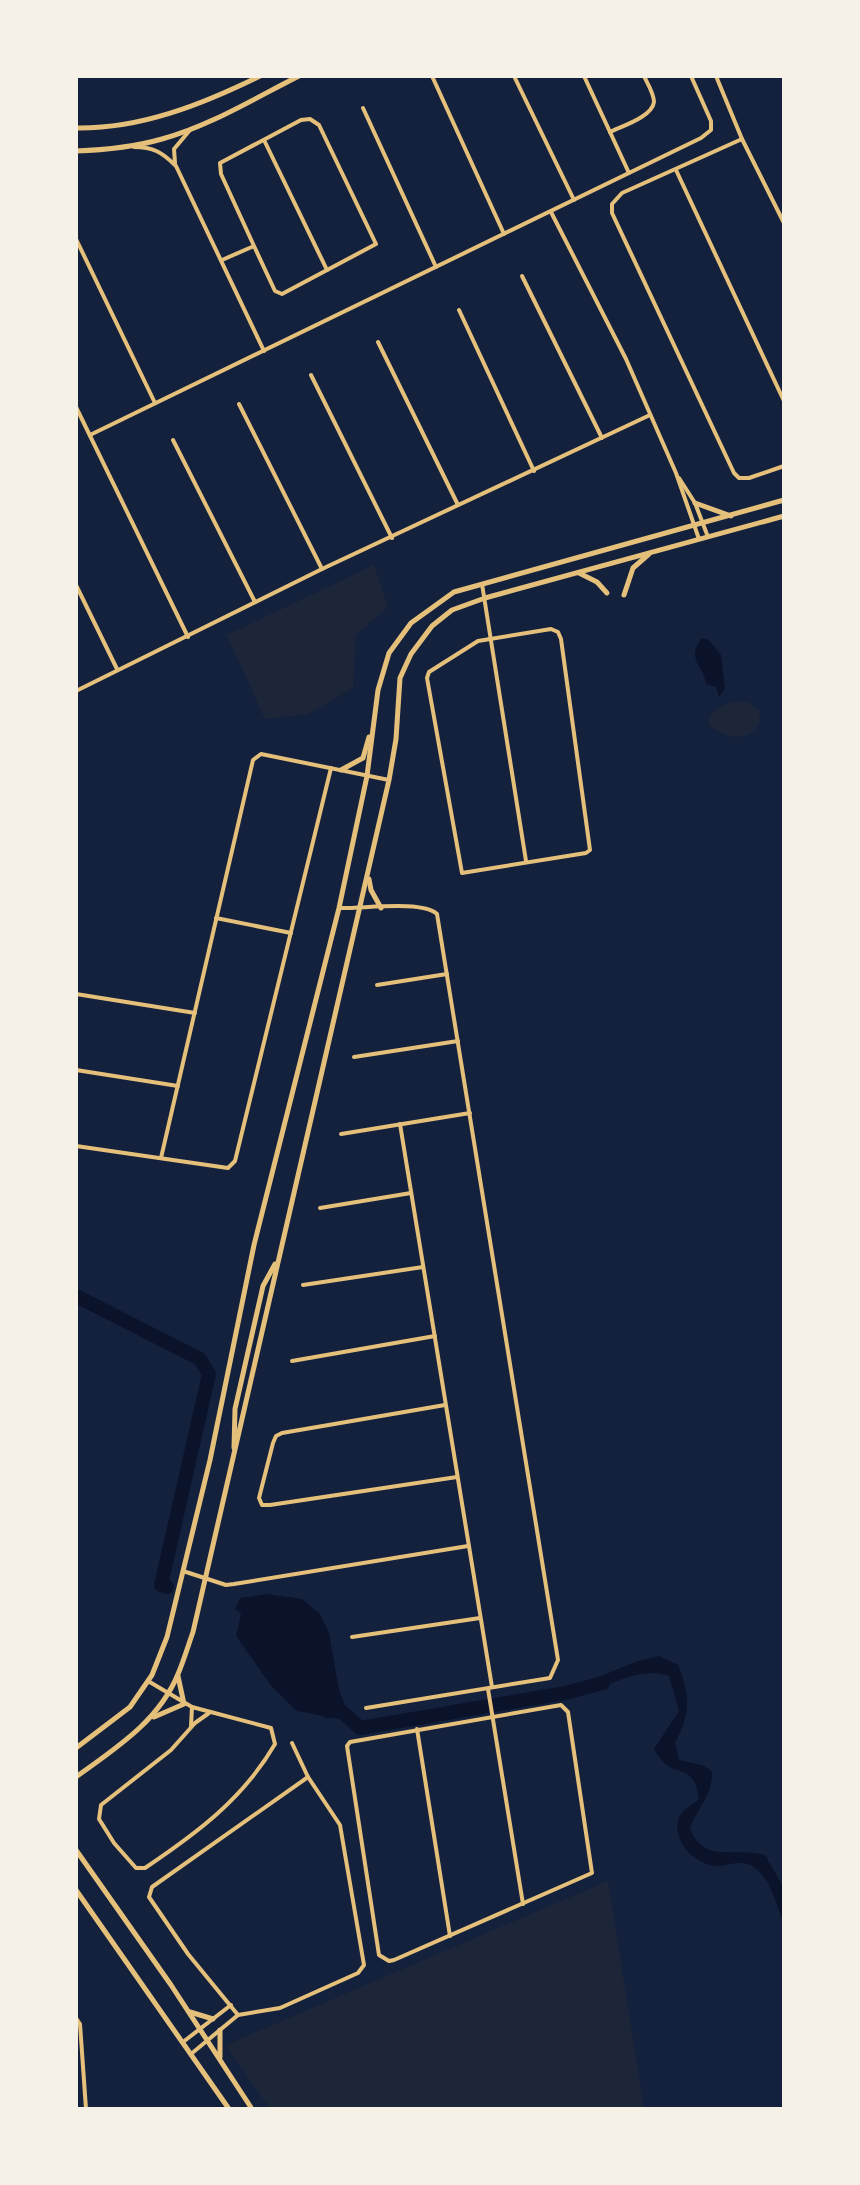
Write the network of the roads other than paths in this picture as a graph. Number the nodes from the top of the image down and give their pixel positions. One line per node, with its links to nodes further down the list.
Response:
1 (260, 76): 10 (street)
2 (299, 76): 11 (street)
3 (432, 76): 23 (street)
4 (514, 76): 20 (street)
5 (584, 76): 12 (street)
6 (644, 76): 12 (street)
7 (691, 76): 19 (street)
8 (716, 76): 13 (street)
9 (363, 108): 27 (street)
10 (76, 128)
11 (193, 128): 15 (street); 17 (street)
12 (610, 132): 19 (street)
13 (742, 139): 18 (street); 22 (street)
14 (264, 140): 25 (street); 28 (street); 28 (street)
15 (126, 147): 16 (street); 17 (street)
16 (76, 151)
17 (176, 166): 26 (street)
18 (676, 170): 34 (street); 42 (street)
19 (629, 173): 20 (street)
20 (574, 200): 21 (street)
21 (551, 212): 23 (street); 38 (street)
22 (784, 223)
23 (504, 234): 27 (street)
24 (76, 239): 35 (street)
25 (254, 246): 26 (street); 28 (street)
26 (222, 260): 32 (street)
27 (436, 267): 32 (street)
28 (327, 270)
29 (522, 276): 40 (street)
30 (459, 310): 43 (street)
31 (378, 342): 47 (street)
32 (264, 351): 35 (street)
33 (311, 375): 53 (street)
34 (784, 401)
35 (156, 403): 39 (street)
36 (239, 404): 56 (street)
37 (76, 407): 39 (street)
38 (650, 415): 40 (street); 44 (street)
39 (90, 435): 64 (street)
40 (602, 438): 43 (street)
41 (173, 440): 63 (street)
42 (784, 466)
43 (534, 472): 47 (street)
44 (676, 473): 46 (street); 51 (street)
45 (784, 500): 48 (street)
46 (695, 503): 48 (street); 50 (street)
47 (459, 505): 53 (street)
48 (731, 516): 50 (street)
49 (784, 516): 52 (street)
50 (703, 523): 51 (street); 52 (street)
51 (694, 526): 54 (street); 58 (street)
52 (708, 537): 54 (street)
53 (392, 538): 56 (street)
54 (699, 539): 55 (street)
55 (650, 553): 57 (street); 61 (street)
56 (322, 569): 63 (street)
57 (577, 573): 60 (street); 62 (street)
58 (482, 584): 62 (street); 68 (street)
59 (76, 585): 66 (street)
60 (607, 593)
61 (624, 595)
62 (485, 598): 65 (street); 72 (street)
63 (255, 602): 64 (street)
64 (188, 637): 66 (street)
65 (491, 639): 73 (street); 73 (street); 73 (street)
66 (118, 670): 67 (street)
67 (76, 691)
68 (373, 725): 70 (street); 71 (street)
69 (331, 768): 70 (street); 78 (street); 79 (street)
70 (341, 770): 71 (street)
71 (367, 776): 72 (street); 75 (street)
72 (389, 780): 74 (street)
73 (526, 861)
74 (368, 875): 76 (street); 77 (street)
75 (339, 908): 77 (street); 104 (street)
76 (381, 908): 77 (street); 80 (street)
77 (360, 909): 95 (street)
78 (216, 918): 79 (street); 83 (street)
79 (291, 933): 92 (street)
80 (447, 974): 81 (street); 84 (street)
81 (377, 985)
82 (76, 994): 83 (street)
83 (195, 1013): 87 (street)
84 (459, 1041): 85 (street); 88 (street)
85 (354, 1057)
86 (76, 1070): 87 (street)
87 (178, 1086): 92 (street)
88 (470, 1113): 89 (street); 110 (street)
89 (400, 1124): 90 (street); 93 (street)
90 (341, 1134)
91 (76, 1146): 92 (street)
92 (161, 1158)
93 (411, 1193): 94 (street); 96 (street)
94 (320, 1208)
95 (279, 1256): 101 (street); 101 (street)
96 (423, 1267): 97 (street); 98 (street)
97 (303, 1285)
98 (435, 1336): 99 (street); 100 (street)
99 (292, 1361)
100 (446, 1405): 102 (street); 102 (street)
101 (234, 1462): 105 (street)
102 (457, 1477): 103 (street)
103 (469, 1545): 105 (street); 106 (street)
104 (183, 1571): 105 (street); 109 (street)
105 (206, 1579): 108 (street)
106 (481, 1618): 107 (street); 110 (street)
107 (352, 1637)
108 (178, 1675): 111 (street); 112 (street)
109 (148, 1681): 111 (street); 121 (street)
110 (490, 1688): 114 (street); 116 (street)
111 (167, 1695): 112 (street); 117 (street)
112 (184, 1704): 113 (street); 117 (street)
113 (192, 1707): 115 (street); 118 (street)
114 (366, 1708)
115 (209, 1713): 118 (street); 118 (street)
116 (492, 1714): 119 (street); 126 (street); 126 (street)
117 (149, 1719): 122 (street)
118 (190, 1728)
119 (417, 1729): 127 (street); 127 (street)
120 (292, 1743): 123 (street)
121 (76, 1748)
122 (76, 1777)
123 (308, 1777): 128 (street); 130 (street)
124 (76, 1850): 129 (street)
125 (76, 1890): 136 (street)
126 (523, 1904): 127 (street)
127 (450, 1936)
128 (231, 2005): 130 (street); 132 (street)
129 (189, 2012): 132 (street); 133 (street)
130 (238, 2015): 134 (street)
131 (76, 2018): 139 (street)
132 (213, 2019): 133 (street)
133 (200, 2028): 135 (street); 136 (street)
134 (220, 2030): 135 (street); 138 (street)
135 (208, 2040): 137 (street); 138 (street)
136 (183, 2042): 137 (street)
137 (191, 2054): 140 (street)
138 (220, 2058): 141 (street)
139 (86, 2109)
140 (229, 2109)
141 (252, 2109)

